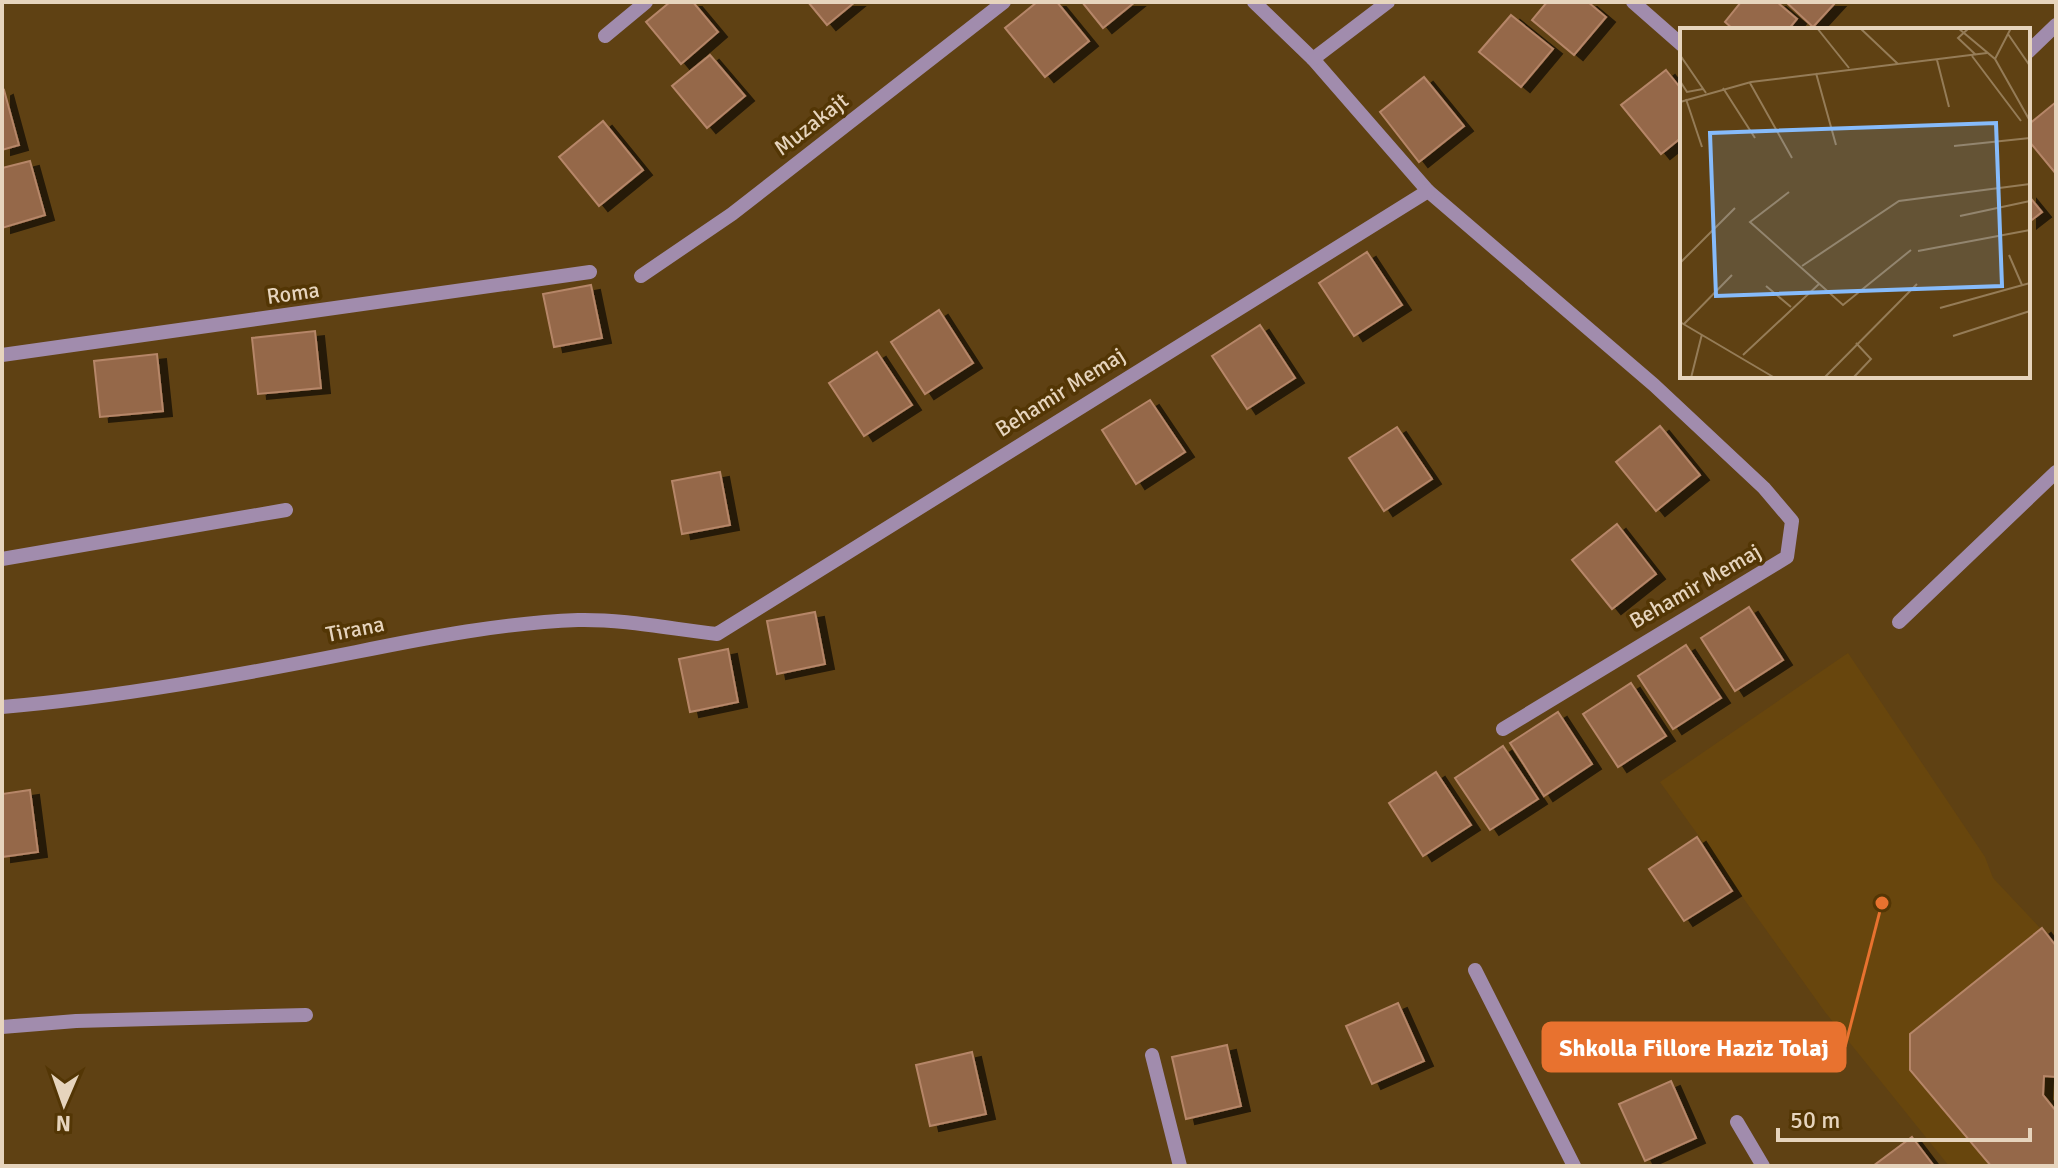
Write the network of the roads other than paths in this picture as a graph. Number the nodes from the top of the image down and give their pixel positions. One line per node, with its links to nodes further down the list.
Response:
1 (646, 2): 7 (street)
2 (1004, 2): 13 (street, Muzakajt)
3 (1254, 2): 10 (street)
4 (1388, 2): 10 (street)
5 (1633, 2): 8 (street)
6 (2056, 25): 9 (street)
7 (605, 36)
8 (1680, 43)
9 (2030, 50)
10 (1313, 59): 11 (street, Behamir Memaj)
11 (1428, 191): 19 (street, Behamir Memaj); 21 (street, Behamir Memaj)
12 (590, 272): 14 (street, Roma)
13 (641, 276)
14 (2, 355)
15 (2056, 472): 18 (street)
16 (286, 510): 17 (street)
17 (2, 559)
18 (1899, 622)
19 (717, 634): 20 (street, Tirana)
20 (2, 707)
21 (1503, 729)
22 (1475, 970): 28 (street)
23 (306, 1015): 24 (street)
24 (2, 1027)
25 (1152, 1055): 27 (street)
26 (1737, 1122): 29 (street)
27 (1180, 1166)
28 (1574, 1166)
29 (1763, 1166)

